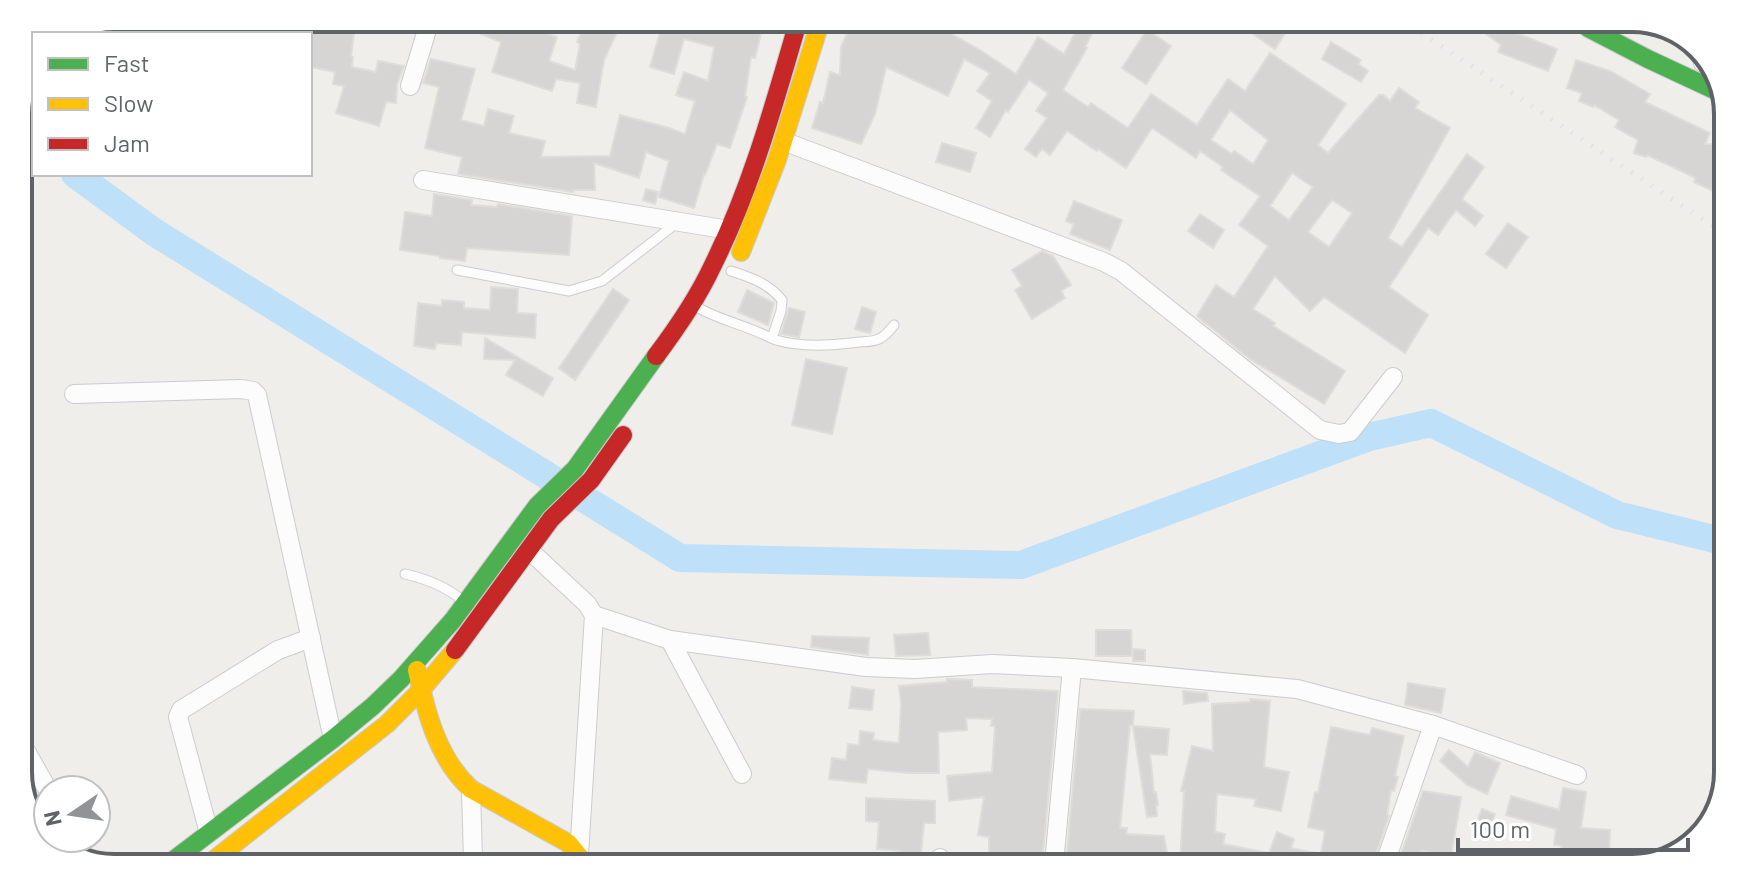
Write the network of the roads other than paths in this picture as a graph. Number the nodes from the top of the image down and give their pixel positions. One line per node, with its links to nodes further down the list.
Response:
1 (426, 32): 7 (street)
2 (795, 32): 12 (main road)
3 (817, 32): 9 (main road)
4 (1596, 32): 8 (main road)
5 (1681, 53): 6 (main road)
6 (1690, 56)
7 (410, 86)
8 (1710, 88)
9 (783, 141): 14 (main road); 18 (street)
10 (423, 180): 11 (street)
11 (678, 222): 12 (street); 13 (lane)
12 (729, 230): 15 (main road)
13 (457, 270)
14 (725, 284): 15 (main road); 17 (lane)
15 (700, 314): 17 (lane); 23 (main road)
16 (894, 325): 17 (lane)
17 (772, 338)
18 (1393, 377)
19 (74, 394): 25 (street)
20 (637, 415): 21 (main road)
21 (529, 550): 24 (street); 29 (main road)
22 (405, 574): 23 (lane)
23 (465, 603): 27 (main road)
24 (594, 615): 26 (street); 40 (street)
25 (311, 638): 31 (street); 35 (street)
26 (670, 640): 28 (street); 32 (street)
27 (416, 662): 29 (main road); 31 (main road)
28 (1072, 668): 30 (street); 41 (street)
29 (421, 690): 34 (main road); 37 (main road)
30 (1433, 725): 33 (street); 42 (street)
31 (333, 739): 35 (main road)
32 (742, 774)
33 (1577, 775)
34 (471, 789): 38 (street); 39 (main road)
35 (209, 833): 36 (main road)
36 (182, 854)
37 (221, 854)
38 (473, 854)
39 (578, 854)
40 (581, 854)
41 (1055, 854)
42 (1388, 854)

